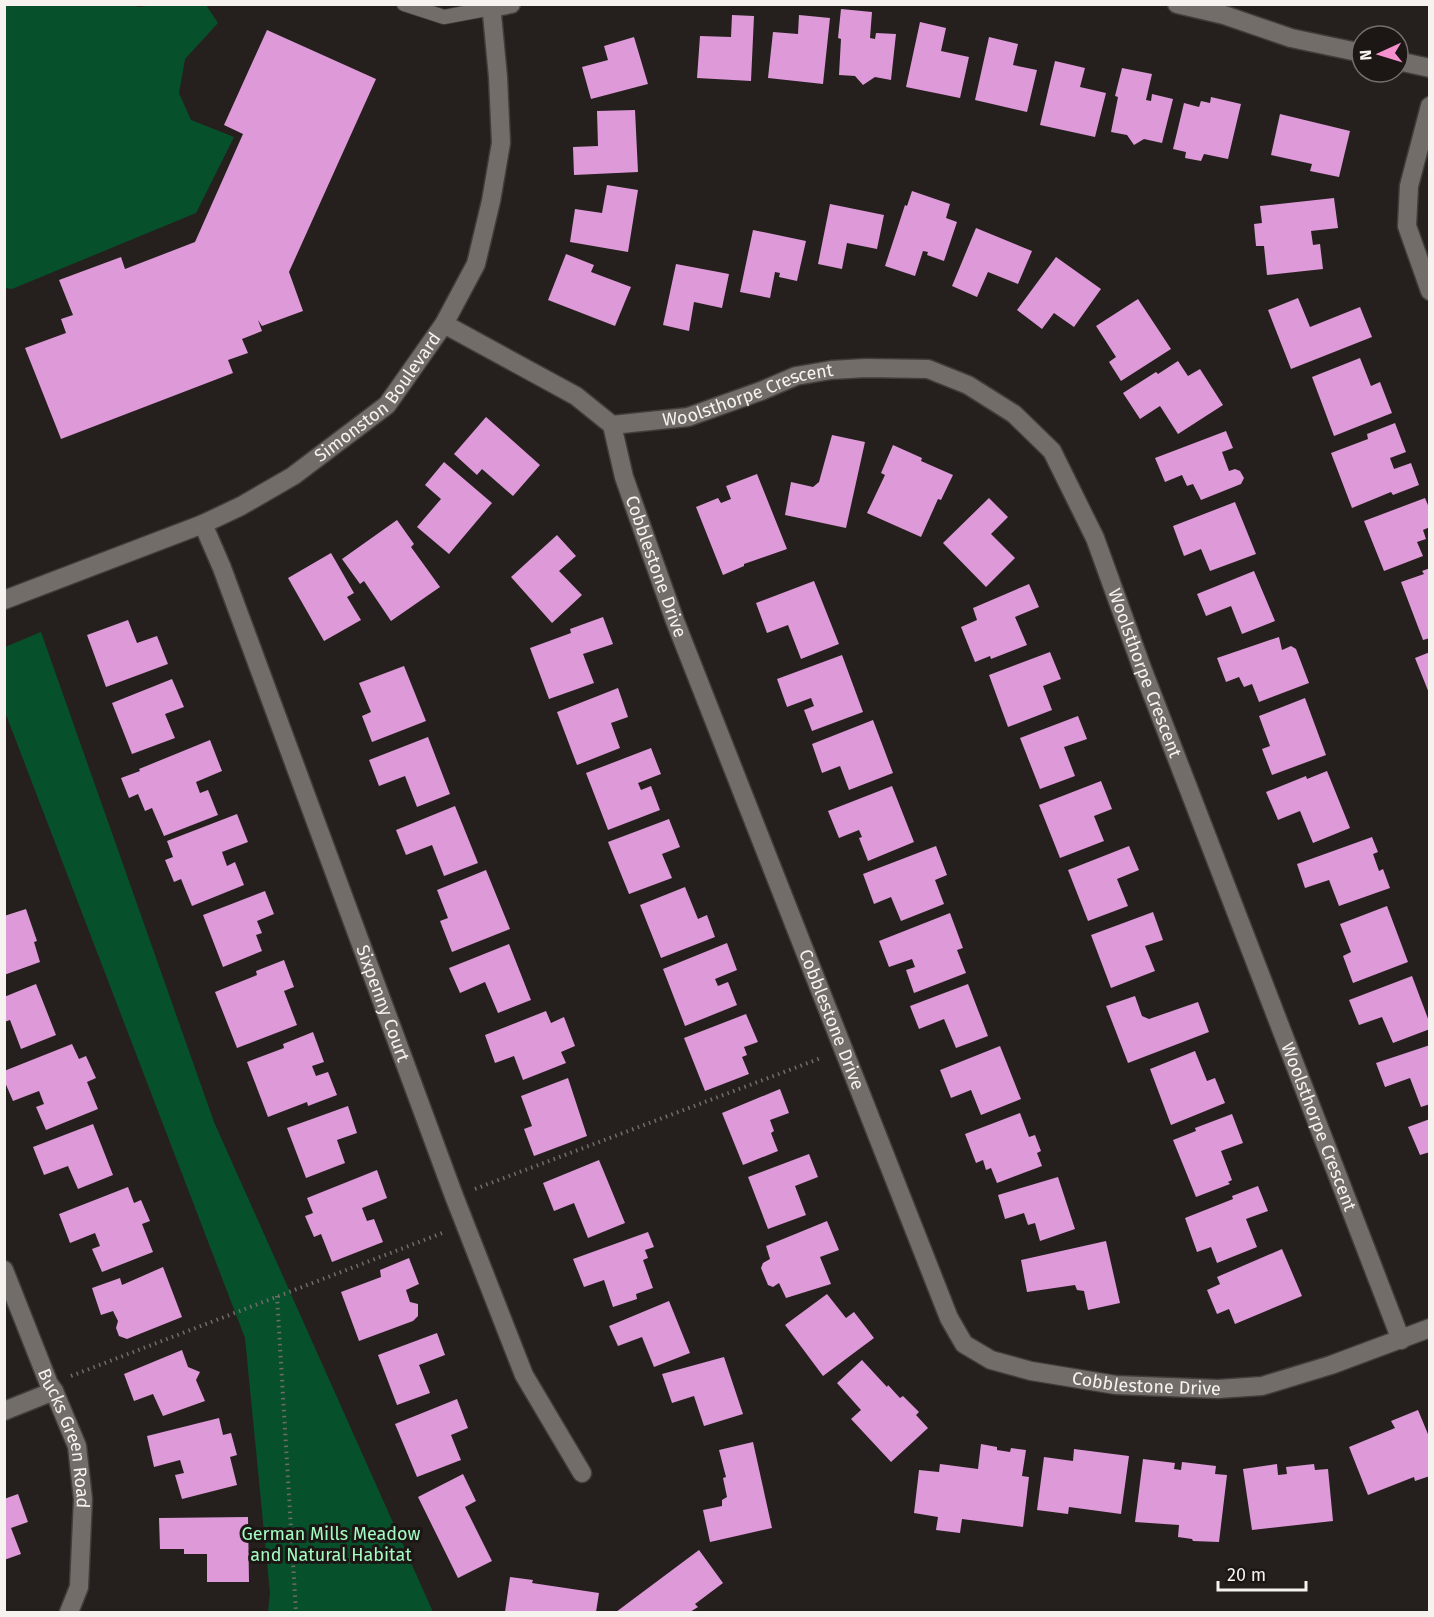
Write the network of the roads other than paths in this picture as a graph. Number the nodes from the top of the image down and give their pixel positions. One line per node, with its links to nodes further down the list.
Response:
1 (404, 4): 4 (lane)
2 (511, 4): 4 (street)
3 (1177, 4): 5 (street)
4 (492, 6): 11 (street, Simonston Boulevard)
5 (1225, 10): 6 (street)
6 (1350, 50)
7 (1410, 64): 8 (street)
8 (1430, 68)
9 (1430, 106): 10 (street)
10 (1430, 291)
11 (444, 324): 12 (street); 13 (street, Simonston Boulevard)
12 (612, 425): 17 (street, Woolsthorpe Crescent); 17 (street, Cobblestone Drive)
13 (203, 524): 14 (street, Simonston Boulevard); 20 (street, Sixpenny Court)
14 (4, 600)
15 (4, 1270): 18 (street, Bucks Green Road)
16 (1430, 1328): 17 (street, Cobblestone Drive)
17 (1401, 1340)
18 (52, 1387): 19 (street); 21 (street, Bucks Green Road)
19 (4, 1411)
20 (582, 1473)
21 (69, 1612)

